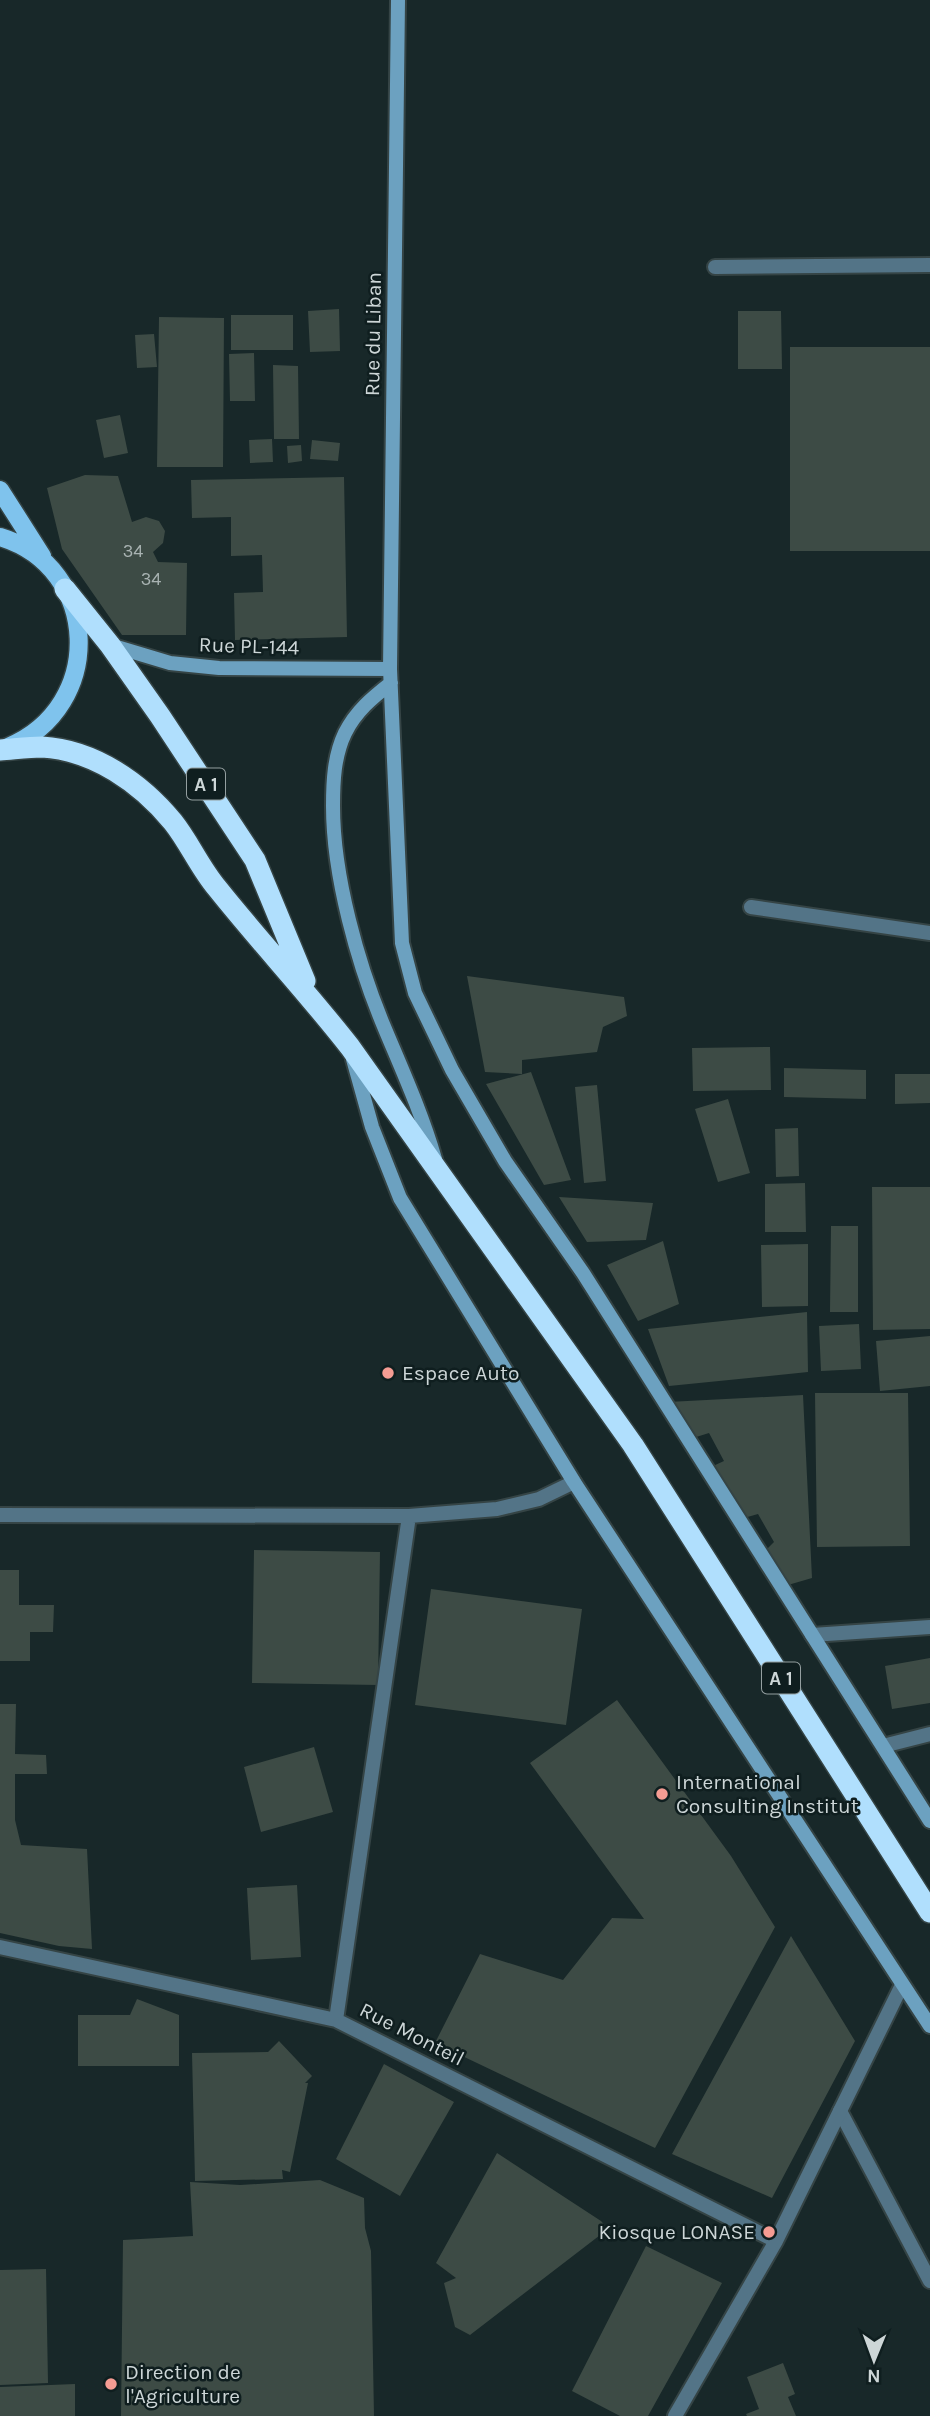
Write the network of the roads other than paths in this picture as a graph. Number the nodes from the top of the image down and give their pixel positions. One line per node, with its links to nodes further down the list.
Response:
1 (398, 0): 9 (street, Rue du Liban)
2 (930, 265): 3 (street)
3 (715, 267)
4 (0, 491): 6 (main road)
5 (0, 537): 6 (main road)
6 (50, 568): 7 (main road)
7 (65, 589): 8 (highway, A 1); 10 (main road)
8 (110, 645): 9 (street, Rue PL-144); 13 (highway, A 1)
9 (391, 676): 15 (street); 20 (street, Rue du Liban)
10 (0, 750): 13 (highway, A 1)
11 (751, 906): 12 (street)
12 (930, 933)
13 (313, 999): 14 (highway, A 1)
14 (350, 1047): 15 (highway, A 1); 16 (street)
15 (439, 1170): 24 (highway, A 1)
16 (574, 1482): 18 (street); 26 (street)
17 (0, 1515): 18 (street)
18 (409, 1516): 27 (street)
19 (930, 1627): 20 (street)
20 (812, 1635): 22 (street, Rue du Liban)
21 (930, 1734): 22 (street)
22 (883, 1746): 23 (street, Rue du Liban)
23 (930, 1821)
24 (930, 1912)
25 (0, 1947): 27 (street, Rue Monteil)
26 (902, 1984): 28 (street); 29 (street)
27 (336, 2020): 30 (street, Rue Monteil)
28 (930, 2026)
29 (840, 2111): 30 (street); 31 (street)
30 (776, 2241): 32 (street)
31 (930, 2281)
32 (675, 2416)

